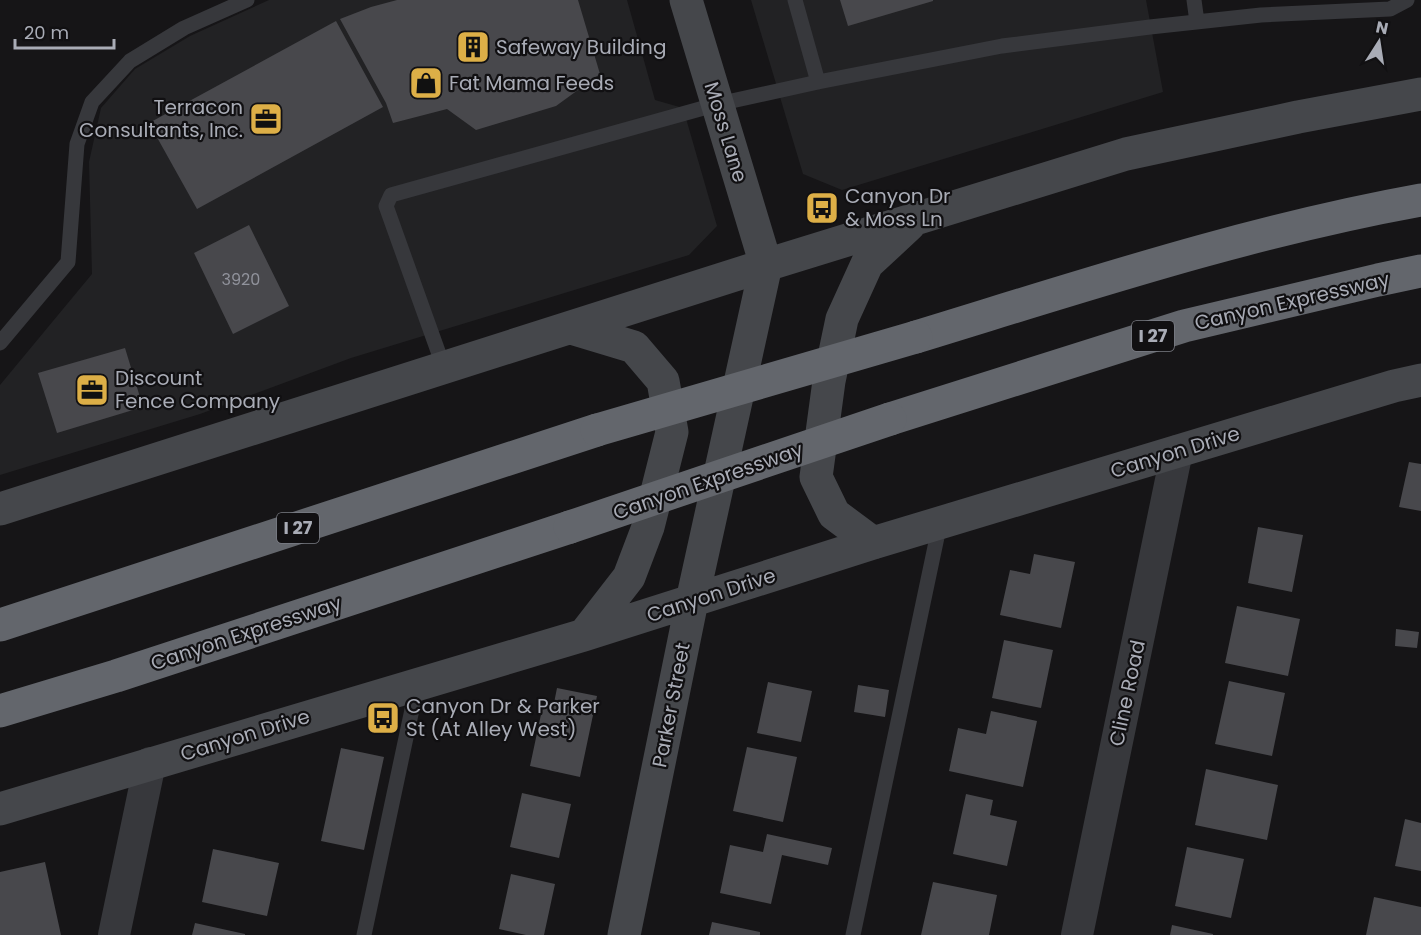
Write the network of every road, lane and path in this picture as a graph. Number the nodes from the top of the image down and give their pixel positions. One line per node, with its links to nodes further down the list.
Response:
1 (247, 0): 15 (lane)
2 (686, 0): 9 (main road, Moss Lane)
3 (795, 0): 7 (lane)
4 (1194, 0): 6 (lane)
5 (1407, 0): 6 (lane)
6 (1197, 22): 7 (lane)
7 (818, 82): 9 (lane)
8 (1421, 94): 11 (main road)
9 (718, 104): 12 (main road, Moss Lane); 16 (lane)
10 (1421, 200): 23 (highway, I 27, bridge)
11 (915, 219): 12 (main road); 21 (main road)
12 (766, 265): 14 (main road); 22 (main road, Parker Street)
13 (1421, 271): 26 (highway, Canyon Expressway / I 27, bridge)
14 (571, 328): 16 (main road); 24 (main road)
15 (0, 343)
16 (444, 368): 19 (main road)
17 (1421, 380): 18 (main road, Canyon Drive)
18 (1177, 451): 20 (main road, Canyon Drive); 33 (street, Cline Road)
19 (0, 509)
20 (940, 523): 21 (main road, Canyon Drive); 32 (lane)
21 (873, 543): 22 (main road, Canyon Drive)
22 (692, 601): 24 (main road, Canyon Drive); 31 (main road, Parker Street)
23 (8, 621)
24 (584, 635): 25 (main road, Canyon Drive)
25 (417, 684): 27 (main road, Canyon Drive); 30 (lane)
26 (0, 711)
27 (150, 763): 28 (main road, Canyon Drive); 29 (street)
28 (0, 809)
29 (114, 935)
30 (364, 935)
31 (624, 935)
32 (853, 935)
33 (1077, 935)

